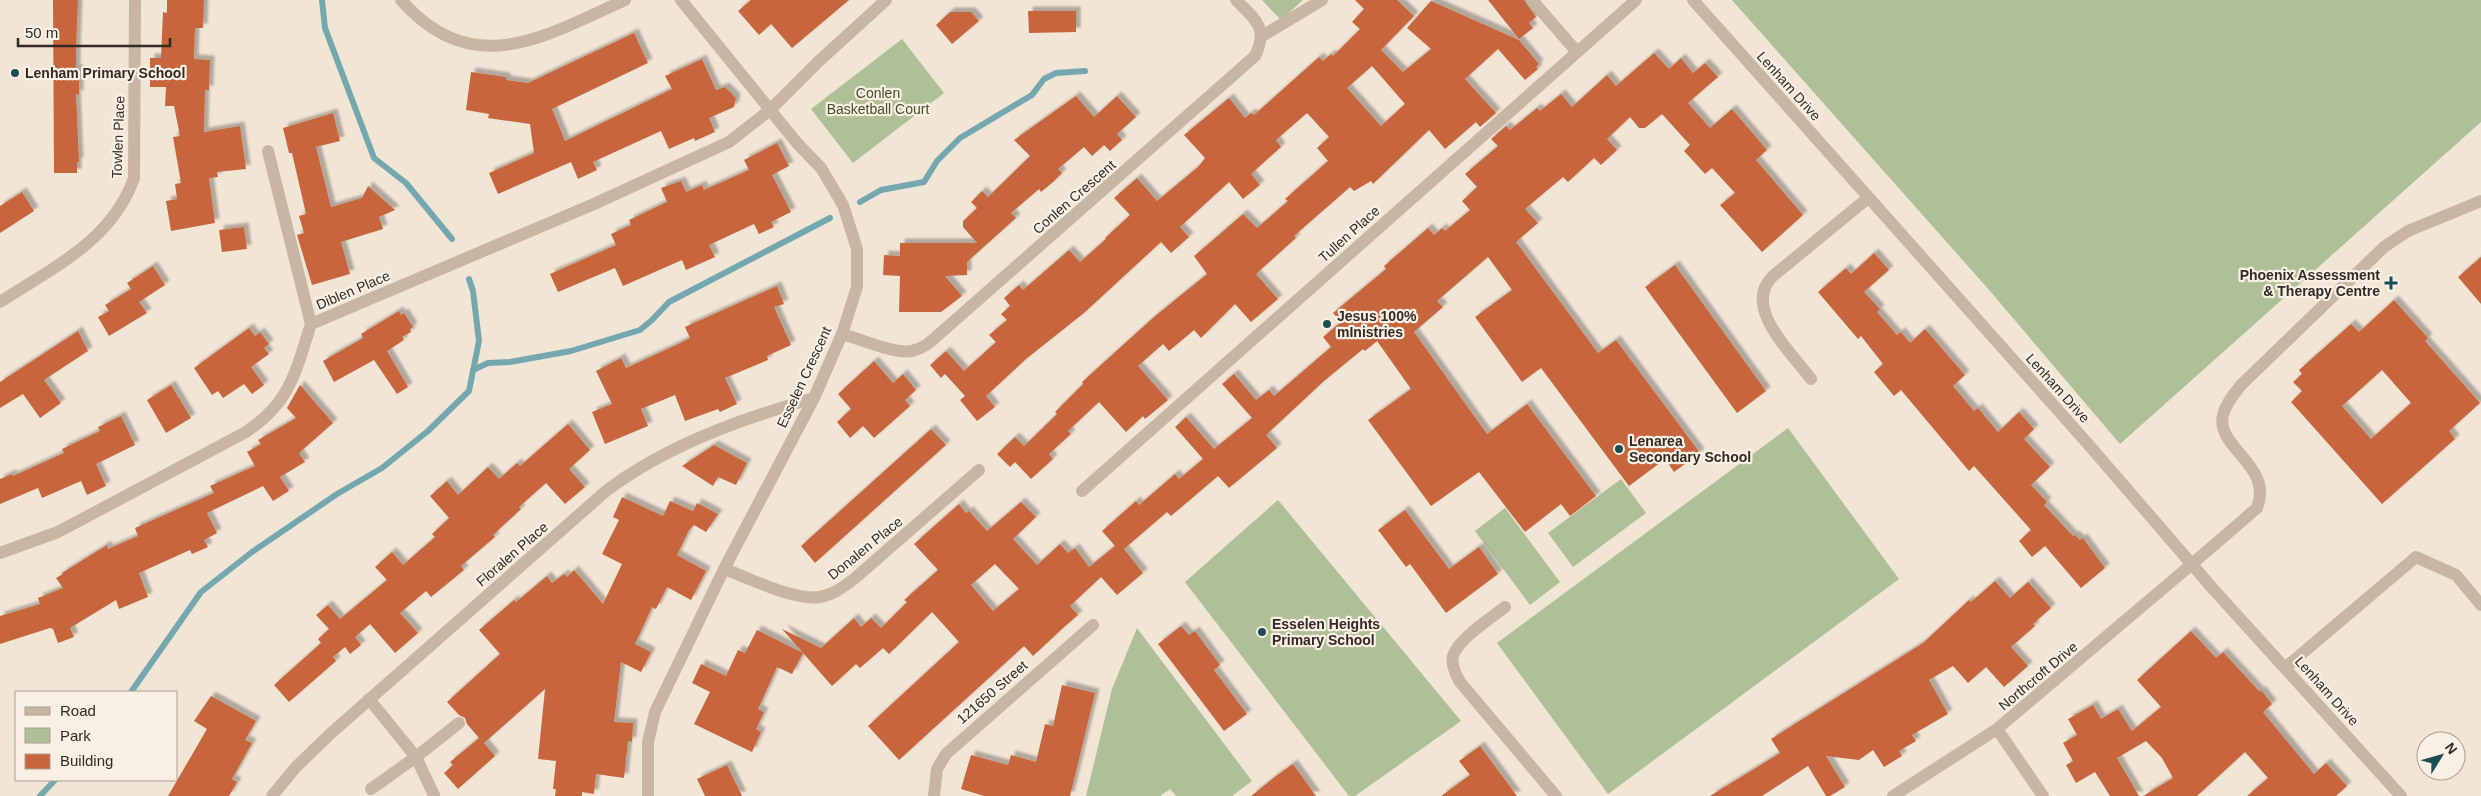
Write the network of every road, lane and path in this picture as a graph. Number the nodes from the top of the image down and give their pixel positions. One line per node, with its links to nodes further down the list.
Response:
1 (134, 0): 17 (street, Towlen Place)
2 (401, 0): 3 (street)
3 (625, 0)
4 (681, 0): 13 (street, Esselen Crescent)
5 (886, 0): 13 (street)
6 (1236, 0): 11 (street)
7 (1322, 0): 11 (street)
8 (1532, 0): 12 (street)
9 (1636, 0): 12 (street, Tullen Place)
10 (1693, 0): 15 (street, Lenham Drive)
11 (1262, 36): 19 (street, Conlen Crescent)
12 (1577, 52): 23 (street, Tullen Place)
13 (770, 110): 18 (street, Diblen Place); 19 (street, Esselen Crescent)
14 (268, 150): 18 (street)
15 (1868, 198): 20 (street); 25 (street, Lenham Drive)
16 (2481, 200): 25 (street, Northcroft Drive)
17 (0, 302)
18 (311, 324): 24 (street, Diblen Place)
19 (842, 334): 21 (street, Esselen Crescent)
20 (1811, 379)
21 (814, 398): 26 (street, Esselen Crescent); 31 (street, Floralen Place)
22 (979, 470): 26 (street, Donalen Place)
23 (1082, 491)
24 (0, 553)
25 (2192, 564): 30 (street, Lenham Drive); 33 (street, Northcroft Drive)
26 (724, 569): 38 (street, Esselen Crescent)
27 (2481, 605): 30 (street)
28 (1505, 607): 40 (street)
29 (1093, 625): 39 (street, 121650 Street)
30 (2286, 667): 43 (street, Lenham Drive)
31 (369, 699): 34 (street); 37 (street, Floralen Place)
32 (459, 723): 34 (street)
33 (1997, 729): 41 (street, Northcroft Drive); 42 (street)
34 (416, 757): 35 (street); 36 (street)
35 (372, 789)
36 (434, 795)
37 (272, 796)
38 (648, 796)
39 (934, 796)
40 (1556, 796)
41 (1893, 796)
42 (2043, 796)
43 (2401, 796)

